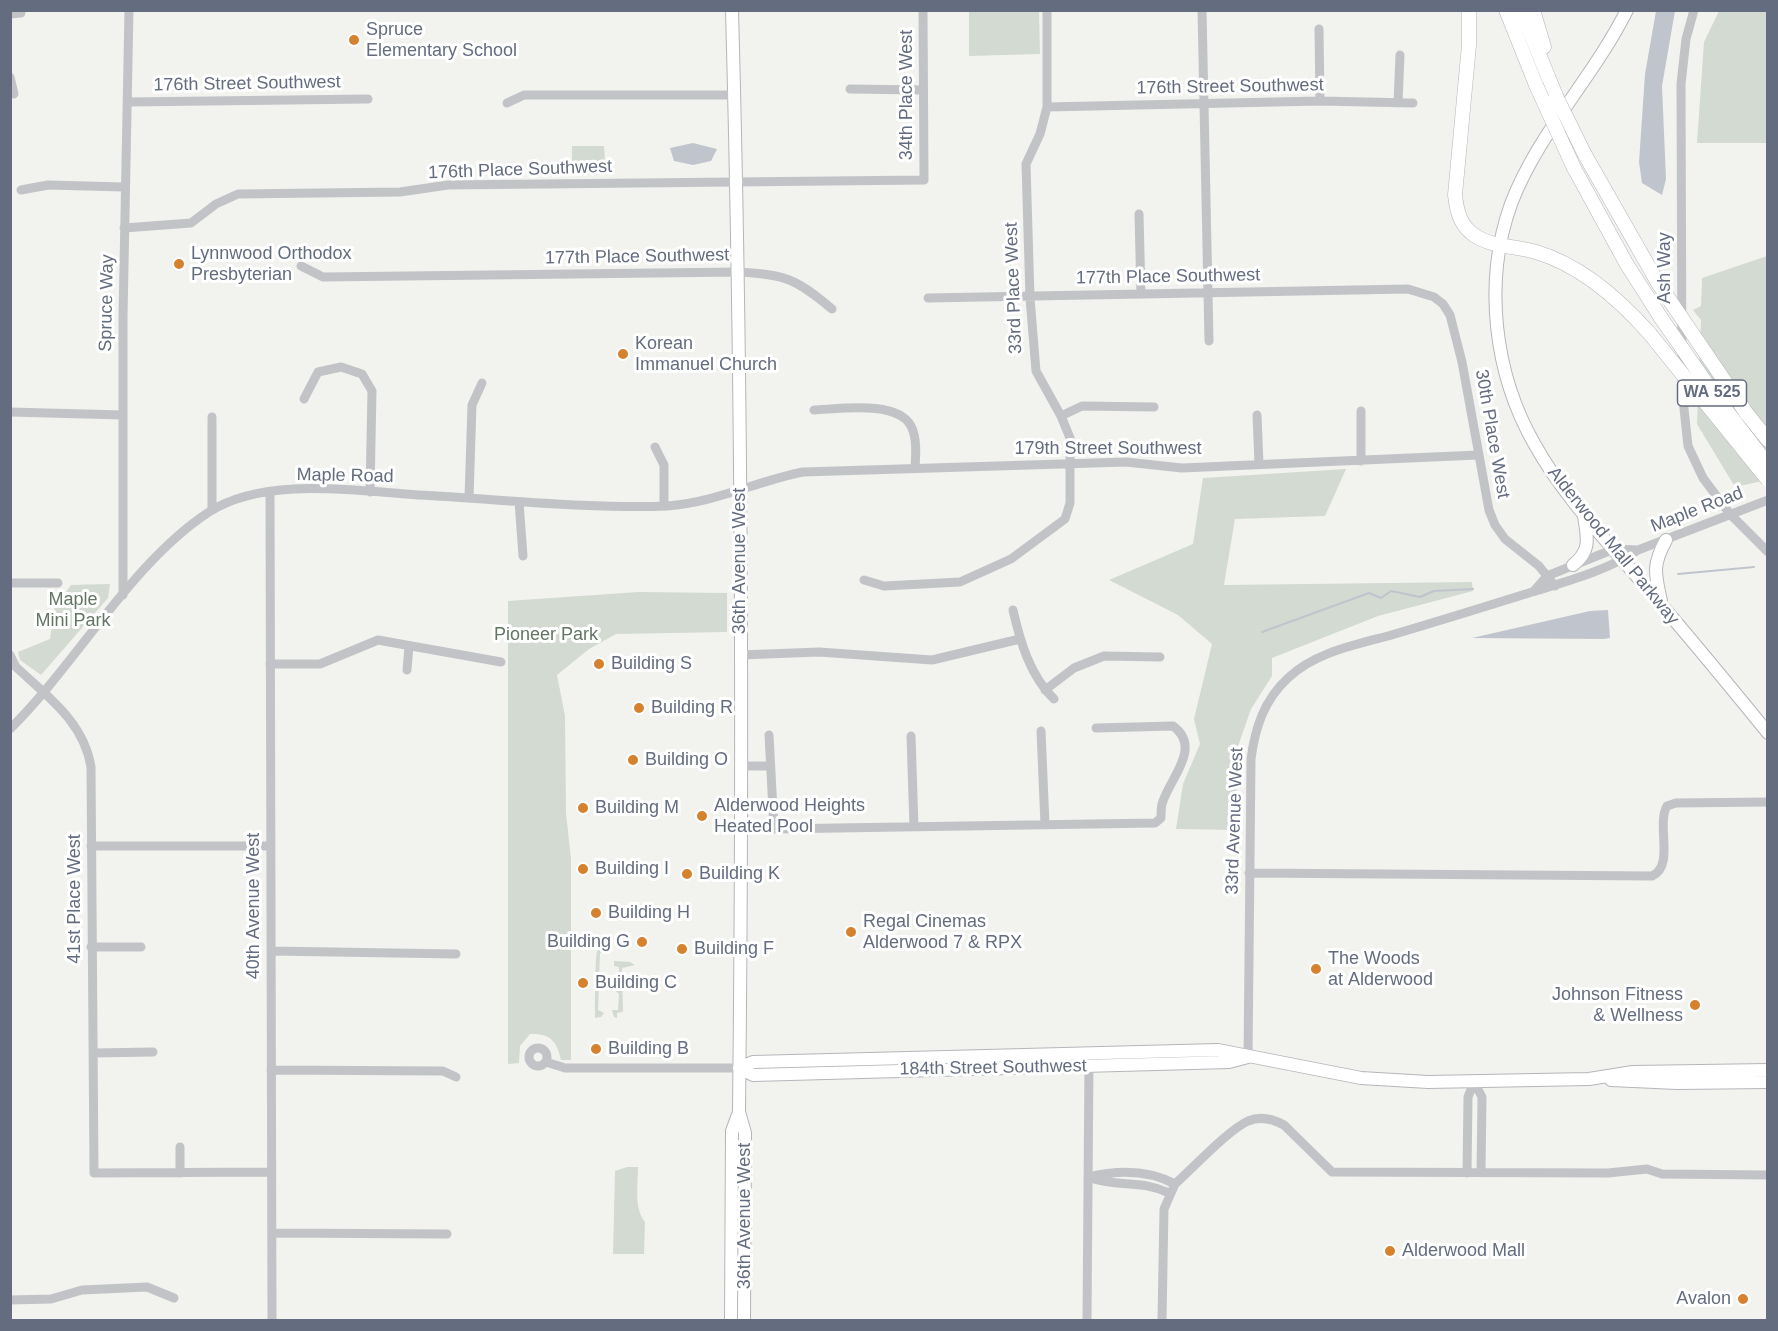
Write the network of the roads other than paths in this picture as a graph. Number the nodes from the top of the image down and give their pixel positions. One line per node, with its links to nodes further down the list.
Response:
1 (129, 10): 22 (street, Spruce Way)
2 (732, 10): 19 (main road, 36th Avenue West)
3 (923, 10): 17 (street, 34th Place West)
4 (1047, 10): 27 (street, 33rd Place West)
5 (1202, 10): 26 (street)
6 (1469, 10): 34 (highway)
7 (1506, 10): 62 (highway, WA 525, bridge)
8 (1521, 10): 14 (highway)
9 (1533, 10): 14 (highway)
10 (1627, 10): 34 (main road, Alderwood Mall Parkway)
11 (1694, 10): 74 (street, Ash Way)
12 (1318, 29): 21 (street)
13 (1400, 55): 24 (street)
14 (1545, 61): 50 (highway, WA 525, bridge)
15 (10, 77): 18 (street)
16 (850, 89): 17 (street)
17 (923, 90): 28 (street, 34th Place West)
18 (14, 94)
19 (734, 95): 23 (street); 29 (main road, 36th Avenue West)
20 (368, 99): 22 (street, 176th Street Southwest)
21 (1320, 101): 24 (street, 176th Street Southwest); 26 (street, 176th Street Southwest)
22 (128, 102): 30 (street, Spruce Way)
23 (507, 103)
24 (1398, 103): 25 (street, 176th Street Southwest)
25 (1413, 103)
26 (1202, 105): 27 (street, 176th Street Southwest); 38 (street)
27 (1047, 107): 41 (street, 33rd Place West)
28 (924, 180): 29 (street, 176th Place Southwest)
29 (736, 182): 33 (street, 176th Place Southwest); 36 (main road, 36th Avenue West)
30 (124, 187): 31 (street); 33 (street, Spruce Way)
31 (21, 190)
32 (1139, 214): 39 (street)
33 (124, 228): 51 (street, Spruce Way)
34 (1501, 245): 64 (highway, bridge); 73 (main road, Alderwood Mall Parkway)
35 (301, 266): 36 (street, 177th Place Southwest)
36 (739, 272): 42 (street, 177th Place Southwest); 65 (main road, 36th Avenue West)
37 (1408, 289): 38 (street, 177th Place Southwest); 58 (street, 30th Place West)
38 (1207, 292): 39 (street, 177th Place Southwest); 43 (street)
39 (1141, 294): 41 (street, 177th Place Southwest)
40 (928, 298): 41 (street, 177th Place Southwest)
41 (1030, 298): 53 (street, 33rd Place West)
42 (832, 309)
43 (1209, 341)
44 (482, 383): 68 (street)
45 (304, 399): 67 (street)
46 (1154, 407): 53 (street)
47 (814, 410): 63 (street)
48 (1361, 411): 59 (street)
49 (10, 412): 51 (street)
50 (1747, 414): 55 (highway); 56 (highway, WA 525)
51 (123, 415): 88 (street, Spruce Way)
52 (1257, 415): 61 (street)
53 (1061, 416): 60 (street, 33rd Place West)
54 (212, 417): 72 (street)
55 (1767, 435)
56 (1767, 440)
57 (655, 447): 71 (street)
58 (1478, 455): 59 (street, 179th Street Southwest); 82 (street, 30th Place West)
59 (1361, 461): 61 (street, 179th Street Southwest)
60 (1071, 463): 61 (street, 179th Street Southwest); 63 (street, 179th Street Southwest); 83 (street, 33rd Place West)
61 (1259, 464)
62 (1767, 465)
63 (915, 467): 65 (street, 179th Street Southwest)
64 (1767, 480)
65 (740, 489): 71 (street, Maple Road); 94 (main road, 36th Avenue West)
66 (270, 492): 67 (street, Maple Road); 72 (street, Maple Road); 97 (street, 40th Avenue West)
67 (370, 492): 68 (street, Maple Road)
68 (469, 498): 70 (street, Maple Road)
69 (1767, 500): 74 (street, Maple Road)
70 (519, 502): 71 (street, Maple Road); 79 (street)
71 (664, 506)
72 (212, 510): 88 (street, Maple Road)
73 (1584, 514): 76 (main road, Alderwood Mall Parkway); 81 (main road)
74 (1730, 514): 75 (street, Maple Road); 78 (street, Ash Way)
75 (1666, 540): 77 (street, Maple Road); 89 (main road)
76 (1614, 549): 77 (street, Maple Road); 80 (main road, Alderwood Mall Parkway); 81 (street)
77 (1638, 550): 80 (street, Maple Road)
78 (1767, 552)
79 (524, 556)
80 (1623, 560): 86 (street, 33rd Avenue West); 89 (main road, Alderwood Mall Parkway)
81 (1573, 565): 82 (street)
82 (1547, 576): 86 (street, 30th Place West); 87 (street)
83 (864, 579)
84 (10, 583): 85 (street)
85 (58, 583)
86 (1555, 586): 87 (street, 33rd Avenue West)
87 (1534, 591): 115 (street, 33rd Avenue West)
88 (123, 595): 100 (street, Maple Road)
89 (1662, 605): 105 (main road, Alderwood Mall Parkway)
90 (1013, 609): 91 (street)
91 (1020, 639): 94 (street); 99 (street)
92 (409, 646): 96 (street); 97 (street); 98 (street)
93 (10, 655): 100 (street, 41st Place West)
94 (741, 655): 108 (main road, 36th Avenue West)
95 (1161, 657): 99 (street)
96 (501, 662)
97 (270, 664): 114 (street, 40th Avenue West)
98 (406, 670)
99 (1045, 690): 101 (street)
100 (44, 693): 103 (street, Maple Road); 113 (street, 41st Place West)
101 (1054, 699)
102 (1096, 728): 111 (street)
103 (10, 729)
104 (1041, 731): 111 (street)
105 (1767, 734)
106 (769, 735): 109 (street)
107 (911, 736): 112 (street)
108 (741, 766): 109 (street); 126 (main road, 36th Avenue West)
109 (769, 766): 112 (street)
110 (1767, 802): 115 (street)
111 (1045, 825): 112 (street)
112 (914, 826)
113 (91, 846): 114 (street); 116 (street, 41st Place West)
114 (271, 846): 118 (street, 40th Avenue West)
115 (1249, 873): 122 (street, 33rd Avenue West)
116 (91, 947): 117 (street); 121 (street, 41st Place West)
117 (141, 947)
118 (271, 951): 119 (street); 128 (street, 40th Avenue West)
119 (456, 954)
120 (153, 1052): 121 (street)
121 (93, 1053): 141 (street, 41st Place West)
122 (1248, 1057): 124 (main road, 184th Street Southwest); 134 (main road, 184th Street Southwest)
123 (894, 1059): 124 (main road, 184th Street Southwest); 126 (main road, 184th Street Southwest); 127 (main road); 131 (main road)
124 (1089, 1061): 127 (main road, 184th Street Southwest); 144 (street)
125 (546, 1062): 126 (street, 184th Street Southwest)
126 (739, 1068): 131 (main road, 184th Street Southwest); 138 (main road, 36th Avenue West)
127 (972, 1069): 131 (main road, 184th Street Southwest)
128 (271, 1070): 132 (street); 140 (street, 40th Avenue West)
129 (1708, 1070): 130 (main road, 184th Street Southwest); 133 (main road, 184th Street Southwest); 135 (main road); 137 (main road)
130 (1767, 1070)
131 (845, 1072)
132 (456, 1077)
133 (1589, 1079): 134 (main road, 184th Street Southwest); 137 (main road, 184th Street Southwest)
134 (1474, 1082): 142 (street); 143 (street)
135 (1736, 1082): 136 (main road, 184th Street Southwest); 137 (main road, 184th Street Southwest)
136 (1767, 1082)
137 (1677, 1083)
138 (738, 1112): 153 (main road, 36th Avenue West); 154 (main road, 36th Avenue West)
139 (180, 1147): 141 (street)
140 (270, 1172): 141 (street); 148 (street, 40th Avenue West)
141 (180, 1173)
142 (1467, 1173): 143 (street); 146 (street)
143 (1481, 1173): 145 (street)
144 (1088, 1177): 146 (street); 147 (street); 155 (street)
145 (1767, 1177)
146 (1175, 1184): 147 (street)
147 (1169, 1193): 156 (street)
148 (273, 1233): 149 (street); 152 (street, 40th Avenue West)
149 (447, 1233)
150 (174, 1298): 151 (street)
151 (10, 1300)
152 (272, 1320)
153 (731, 1320)
154 (744, 1320)
155 (1087, 1320)
156 (1162, 1320)

